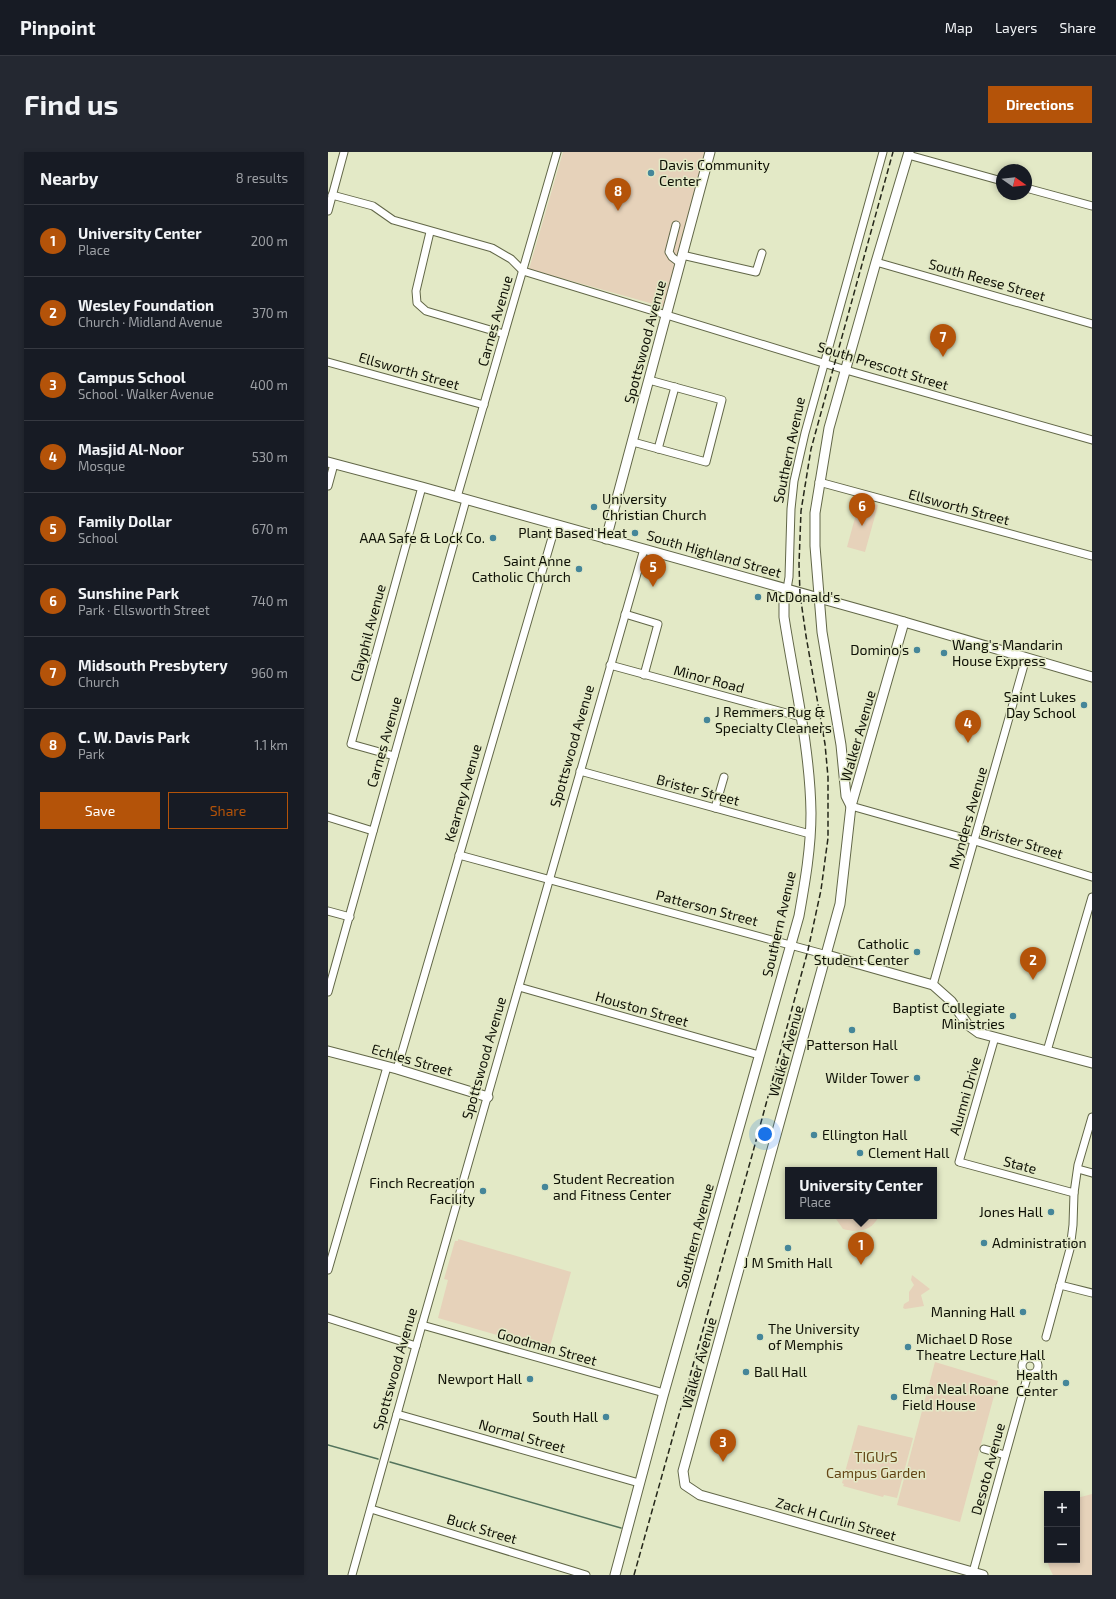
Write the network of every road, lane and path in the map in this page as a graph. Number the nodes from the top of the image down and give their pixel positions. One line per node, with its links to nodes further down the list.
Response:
1 (344, 152): 8 (street)
2 (557, 152): 16 (street, Carnes Avenue)
3 (710, 152): 14 (street, Spottswood Avenue)
4 (883, 152): 21 (street, Southern Avenue)
5 (908, 153): 6 (street); 15 (street)
6 (996, 179)
7 (1032, 190): 9 (street)
8 (332, 195): 10 (street); 12 (street)
9 (1092, 206)
10 (328, 210)
11 (676, 225): 14 (street)
12 (430, 232): 16 (street); 19 (street)
13 (762, 252): 14 (street)
14 (681, 259): 17 (street, Spottswood Avenue)
15 (876, 262): 18 (street, South Reese Street); 22 (street)
16 (523, 271): 17 (street, South Prescott Street); 19 (street, Carnes Avenue)
17 (666, 315): 21 (street, South Prescott Street); 23 (street, Spottswood Avenue)
18 (1092, 324)
19 (504, 334): 25 (street, Carnes Avenue)
20 (328, 362): 25 (street, Ellsworth Street)
21 (824, 362): 22 (street, South Prescott Street); 38 (street, Southern Avenue)
22 (846, 370): 26 (street, South Prescott Street); 30 (street)
23 (649, 380): 24 (street); 27 (street, Spottswood Avenue)
24 (675, 387): 28 (street); 28 (street)
25 (484, 405): 33 (street, Carnes Avenue)
26 (1092, 440)
27 (633, 442): 28 (street); 35 (street, Spottswood Avenue)
28 (658, 449)
29 (331, 463): 31 (street); 32 (street, South Highland Street)
30 (819, 482): 37 (street, Ellsworth Street); 39 (street)
31 (328, 486)
32 (422, 487): 33 (street, South Highland Street); 47 (street, Clayphil Avenue)
33 (462, 498): 34 (street, South Highland Street); 47 (street, Carnes Avenue)
34 (556, 524): 35 (street, South Highland Street); 56 (street, Kearney Avenue)
35 (606, 539): 36 (street, South Highland Street)
36 (644, 549): 38 (street, South Highland Street); 40 (street, Spottswood Avenue)
37 (1092, 556)
38 (787, 589): 39 (street, South Highland Street); 46 (street, Southern Avenue)
39 (819, 599): 41 (street, South Highland Street); 50 (street)
40 (625, 614): 43 (street, Spottswood Avenue); 44 (street)
41 (904, 622): 42 (street, South Highland Street); 50 (street, Walker Avenue)
42 (1026, 658): 45 (street, South Highland Street); 55 (street, Mynders Avenue)
43 (610, 665): 44 (street, Minor Road); 48 (street, Spottswood Avenue)
44 (644, 674): 46 (street, Minor Road)
45 (1092, 677)
46 (801, 717): 54 (street, Southern Avenue)
47 (394, 756): 53 (street, Carnes Avenue)
48 (580, 770): 51 (street, Brister Street); 58 (street, Spottswood Avenue)
49 (724, 777): 51 (street)
50 (851, 806): 55 (street, Brister Street); 63 (street, Walker Avenue)
51 (715, 808): 54 (street, Brister Street)
52 (328, 818): 53 (street)
53 (373, 831): 61 (street, Carnes Avenue)
54 (810, 834): 62 (street, Southern Avenue)
55 (975, 841): 57 (street, Brister Street); 64 (street, Mynders Avenue)
56 (458, 855): 58 (street, Patterson Street); 73 (street, Kearney Avenue)
57 (1092, 877)
58 (548, 880): 62 (street, Patterson Street); 65 (street, Spottswood Avenue)
59 (1092, 897): 69 (street)
60 (328, 911): 61 (street)
61 (350, 916): 66 (street, Carnes Avenue)
62 (791, 945): 63 (street, Patterson Street); 70 (street, Southern Avenue)
63 (827, 955): 64 (street, Patterson Street); 93 (street, Walker Avenue)
64 (933, 985): 67 (street, Patterson Street)
65 (519, 987): 70 (street, Houston Street); 74 (street, Spottswood Avenue)
66 (328, 992)
67 (995, 1037): 69 (street, Patterson Street); 76 (street, Alumni Drive)
68 (328, 1051): 72 (street, Echles Street)
69 (1047, 1051): 71 (street, Patterson Street)
70 (758, 1056): 88 (street, Southern Avenue)
71 (1092, 1063)
72 (387, 1067): 73 (street, Echles Street); 80 (street)
73 (397, 1069): 74 (street, Echles Street)
74 (488, 1097): 84 (street, Spottswood Avenue)
75 (1092, 1117): 77 (street)
76 (960, 1162): 79 (street, State)
77 (1078, 1169): 78 (street); 79 (street)
78 (1092, 1173)
79 (1074, 1193): 81 (street)
80 (328, 1270)
81 (1060, 1285): 82 (street); 85 (street)
82 (1092, 1293)
83 (328, 1318): 86 (street)
84 (422, 1325): 86 (street, Spottswood Avenue); 88 (street, Goodman Street)
85 (1046, 1337)
86 (416, 1346): 89 (street, Spottswood Avenue)
87 (1028, 1374): 91 (street, Desoto Avenue)
88 (664, 1393): 92 (street, Southern Avenue)
89 (397, 1414): 92 (street, Normal Street); 94 (street, Spottswood Avenue)
90 (984, 1449): 91 (street)
91 (1005, 1455): 95 (street, Desoto Avenue)
92 (639, 1484): 98 (street, Southern Avenue)
93 (684, 1485): 95 (street, Zack H Curlin Street)
94 (371, 1509): 96 (street, Spottswood Avenue); 97 (street, Buck Street)
95 (973, 1572): 99 (street, Zack H Curlin Street)
96 (352, 1575)
97 (586, 1575)
98 (615, 1575)
99 (983, 1575)

